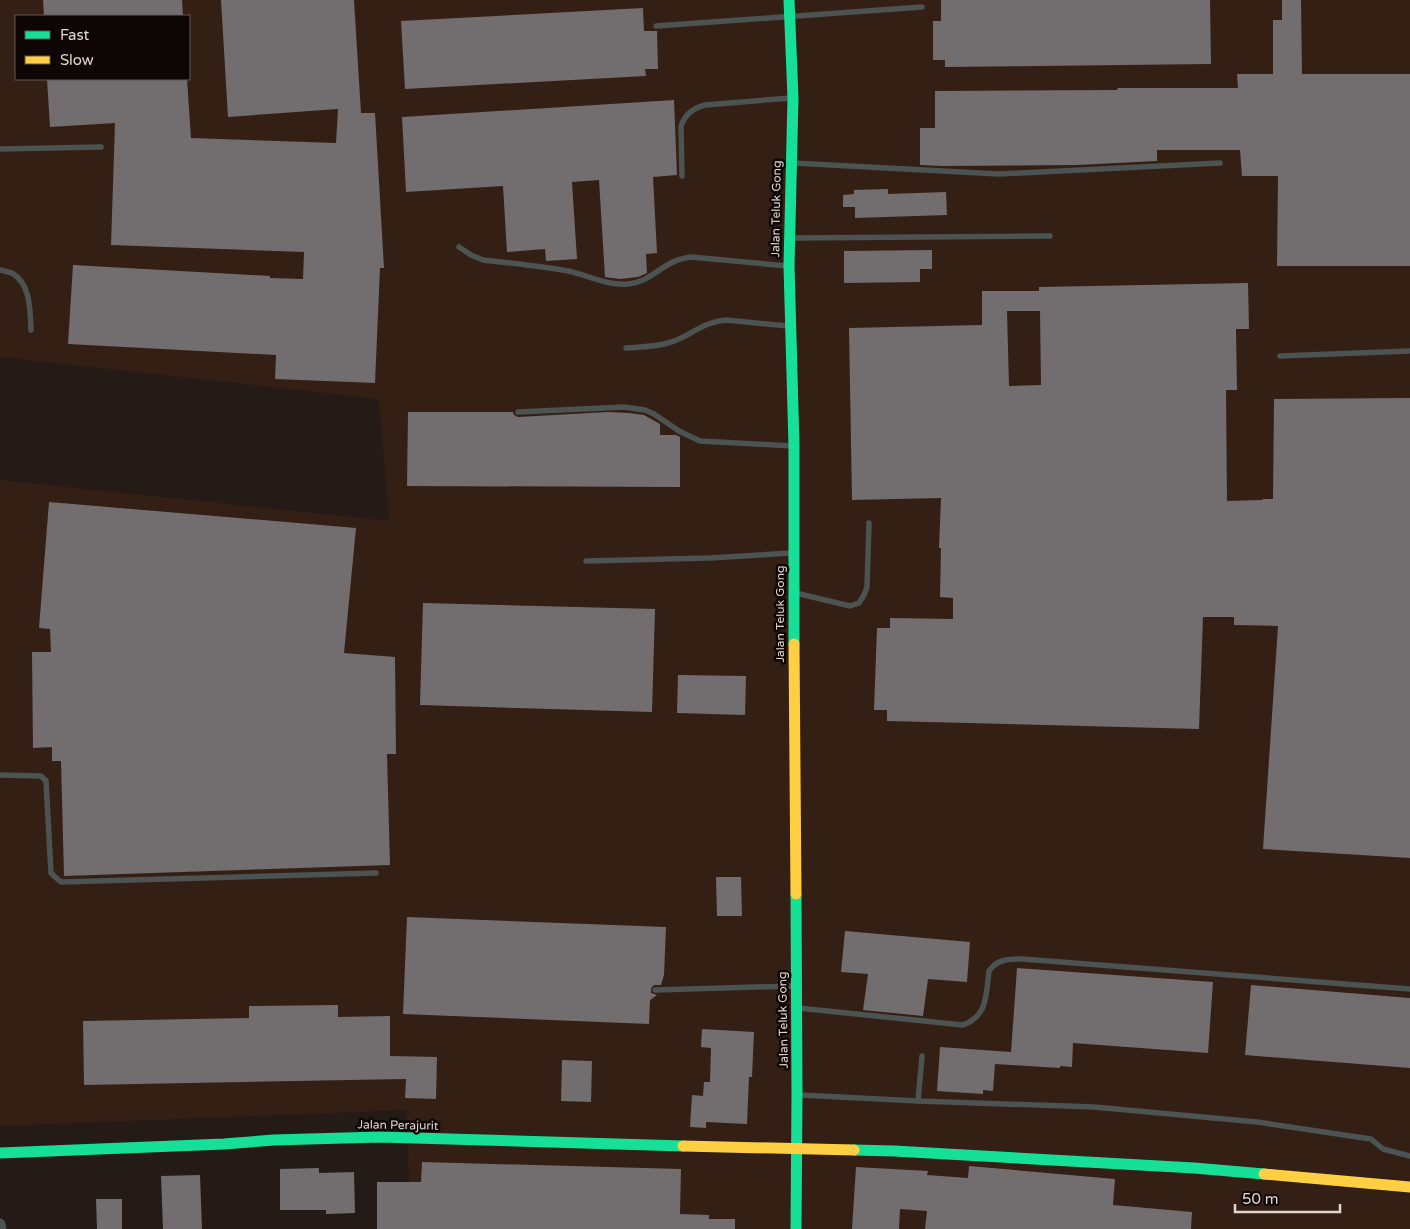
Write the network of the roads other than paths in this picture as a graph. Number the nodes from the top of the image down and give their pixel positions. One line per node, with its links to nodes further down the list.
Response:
1 (789, 0): 3 (street, Jalan Teluk Gong)
2 (922, 6): 3 (lane)
3 (789, 16): 4 (lane); 5 (street, Jalan Teluk Gong)
4 (656, 26)
5 (793, 98): 8 (street, Jalan Teluk Gong); 10 (lane)
6 (101, 147): 7 (lane)
7 (0, 149)
8 (791, 163): 9 (lane); 12 (street, Jalan Teluk Gong)
9 (1220, 163)
10 (682, 176)
11 (1050, 236): 12 (lane)
12 (790, 238): 14 (street, Jalan Teluk Gong)
13 (459, 247): 14 (lane)
14 (789, 266): 16 (street, Jalan Teluk Gong)
15 (0, 270): 17 (lane)
16 (790, 326): 18 (lane); 22 (street, Jalan Teluk Gong)
17 (32, 330)
18 (626, 348)
19 (1410, 351): 20 (lane)
20 (1280, 356)
21 (518, 412): 22 (lane)
22 (794, 446): 24 (street, Jalan Teluk Gong)
23 (869, 522): 26 (lane)
24 (794, 552): 25 (lane); 26 (street, Jalan Teluk Gong)
25 (586, 562)
26 (794, 592): 29 (street, Jalan Teluk Gong)
27 (0, 775): 28 (lane)
28 (376, 873)
29 (796, 986): 31 (lane); 32 (street, Jalan Teluk Gong)
30 (1410, 989): 32 (lane)
31 (655, 990)
32 (796, 1008): 34 (street, Jalan Teluk Gong)
33 (922, 1056): 35 (lane)
34 (798, 1095): 35 (lane); 36 (street, Jalan Teluk Gong)
35 (918, 1101): 38 (lane)
36 (796, 1150): 37 (street, Jalan Perajurit); 39 (street, Jalan Perajurit); 42 (street, Jalan Teluk Gong)
37 (0, 1153)
38 (1410, 1156)
39 (1410, 1187)
40 (0, 1224): 41 (street)
41 (1, 1229)
42 (796, 1229)

